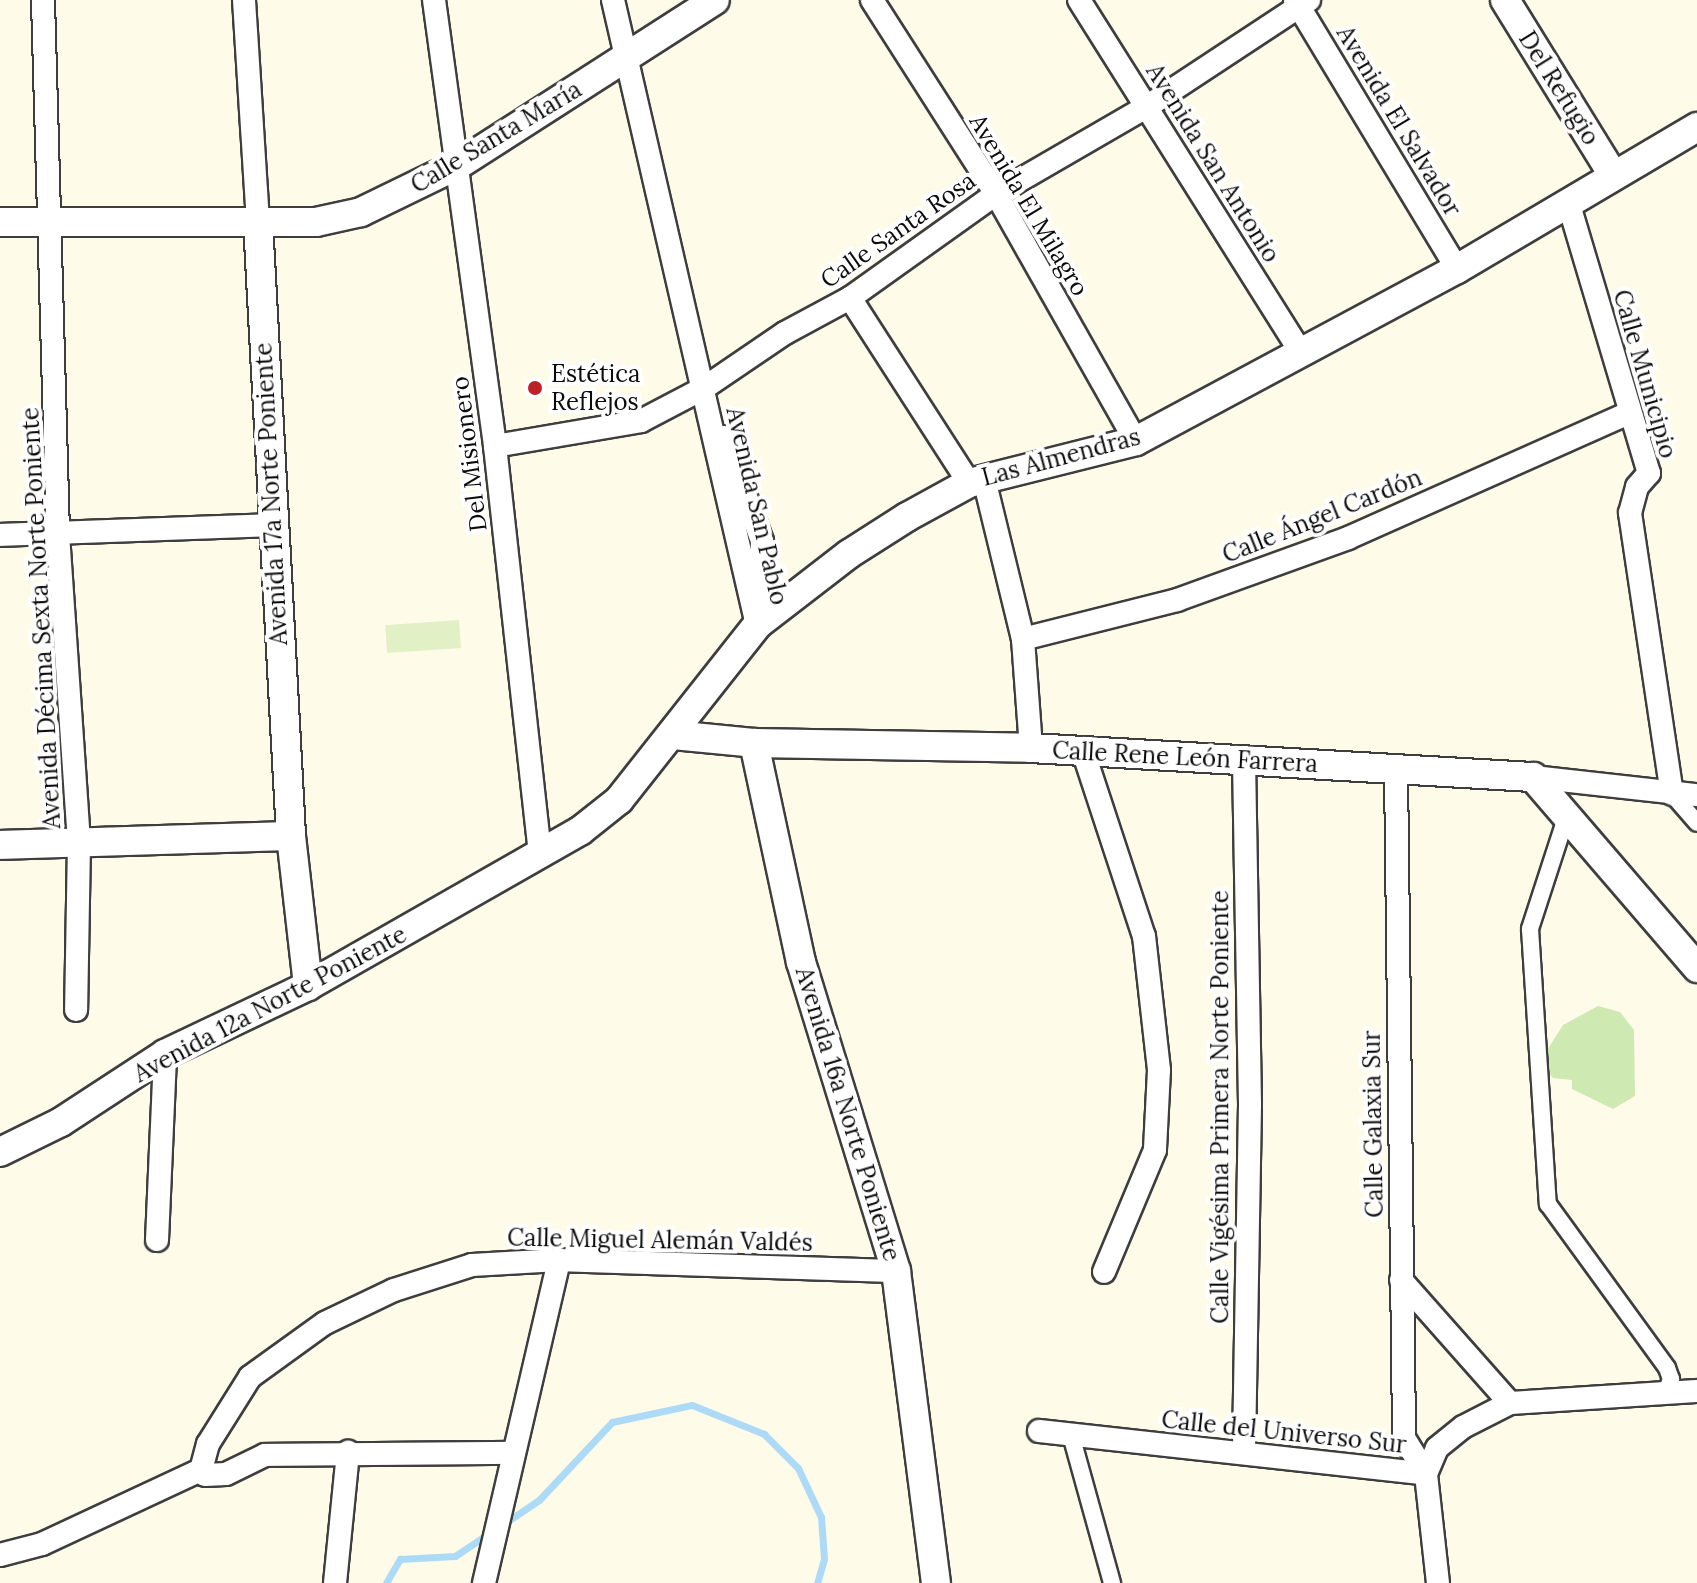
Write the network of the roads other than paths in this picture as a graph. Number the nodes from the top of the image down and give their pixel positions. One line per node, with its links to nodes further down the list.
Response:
1 (43, 0): 18 (street, Avenida Décima Sexta Norte Poniente)
2 (244, 0): 19 (street, Avenida 17a Norte Poniente)
3 (434, 0): 13 (street, Del Misionero)
4 (613, 0): 10 (street, Avenida San Pablo)
5 (715, 0): 10 (street, Calle Santa María)
6 (872, 0): 15 (street, Avenida El Milagro)
7 (1079, 0): 11 (street, Avenida San Antonio)
8 (1505, 0): 14 (street, Del Refugio)
9 (1301, 2): 11 (street, Calle Santa Rosa); 20 (street, Avenida El Salvador)
10 (625, 59): 13 (street, Calle Santa María); 23 (street, Avenida San Pablo)
11 (1148, 106): 15 (street, Calle Santa Rosa); 22 (street, Avenida San Antonio)
12 (1697, 127): 14 (street, Las Almendras)
13 (458, 165): 19 (street, Calle Santa María); 26 (street, Del Misionero)
14 (1613, 175): 16 (street, Las Almendras)
15 (996, 194): 21 (street, Calle Santa Rosa); 25 (street, Avenida El Milagro)
16 (1569, 205): 20 (street, Las Almendras); 24 (street, Calle Municipio)
17 (0, 222): 18 (street, Calle Santa María)
18 (50, 222): 19 (street, Calle Santa María); 29 (street, Avenida Décima Sexta Norte Poniente)
19 (258, 222): 28 (street, Avenida 17a Norte Poniente)
20 (1457, 269): 22 (street, Las Almendras)
21 (850, 298): 23 (street, Calle Santa Rosa); 27 (street)
22 (1302, 354): 25 (street, Las Almendras)
23 (704, 388): 26 (street, Calle Santa Rosa); 31 (street, Avenida San Pablo)
24 (1629, 413): 32 (street, Calle Ángel Cardón); 40 (street, Calle Municipio)
25 (1136, 441): 27 (street, Las Almendras)
26 (495, 446): 47 (street, Del Misionero)
27 (976, 481): 31 (street, Las Almendras); 32 (street)
28 (271, 525): 29 (street); 44 (street, Avenida 17a Norte Poniente)
29 (58, 534): 30 (street); 45 (street, Avenida Décima Sexta Norte Poniente)
30 (0, 535)
31 (757, 625): 33 (street, Las Almendras)
32 (1023, 639): 35 (street)
33 (673, 735): 34 (street, Calle Rene León Farrera); 47 (street, Las Almendras)
34 (754, 743): 35 (street, Calle Rene León Farrera); 55 (street, Avenida 16a Norte Poniente)
35 (1031, 748): 36 (street, Calle Rene León Farrera)
36 (1084, 754): 37 (street, Calle Rene León Farrera); 56 (street)
37 (1244, 760): 38 (street, Calle Rene León Farrera); 65 (street, Calle Vigésima Primera Norte Poniente)
38 (1396, 769): 39 (street, Calle Rene León Farrera); 57 (street, Calle Galaxia Sur)
39 (1533, 777): 40 (street, Calle Rene León Farrera); 42 (street)
40 (1672, 794): 41 (street, Calle Rene León Farrera); 43 (street)
41 (1697, 795)
42 (1566, 818): 48 (street); 58 (street)
43 (1697, 823)
44 (291, 836): 45 (street); 49 (street, Avenida 17a Norte Poniente)
45 (79, 843): 46 (street); 50 (street, Avenida Décima Sexta Norte Poniente)
46 (0, 845)
47 (540, 856): 49 (street, Avenida 12a Norte Poniente)
48 (1697, 968)
49 (308, 986): 51 (street, Avenida 12a Norte Poniente)
50 (76, 1010)
51 (165, 1054): 52 (street, Avenida 12a Norte Poniente); 53 (street)
52 (0, 1152)
53 (157, 1240)
54 (559, 1260): 55 (street, Calle Miguel Alemán Valdés); 64 (street); 66 (street, Calle Miguel Alemán Valdés)
55 (896, 1271): 71 (street, Avenida 16a Norte Poniente)
56 (1104, 1272)
57 (1401, 1280): 60 (street); 67 (street, Calle Galaxia Sur)
58 (1667, 1390): 59 (street); 60 (street)
59 (1697, 1391)
60 (1510, 1403): 67 (street, Calle del Universo Sur)
61 (1039, 1431): 62 (street, Calle del Universo Sur)
62 (1071, 1435): 65 (street, Calle del Universo Sur); 72 (street)
63 (348, 1452): 64 (street); 66 (street); 70 (street)
64 (511, 1453): 69 (street)
65 (1244, 1453): 67 (street, Calle del Universo Sur)
66 (201, 1470): 68 (street)
67 (1426, 1474): 73 (street)
68 (0, 1555)
69 (486, 1573)
70 (335, 1583)
71 (936, 1583)
72 (1112, 1583)
73 (1438, 1583)

